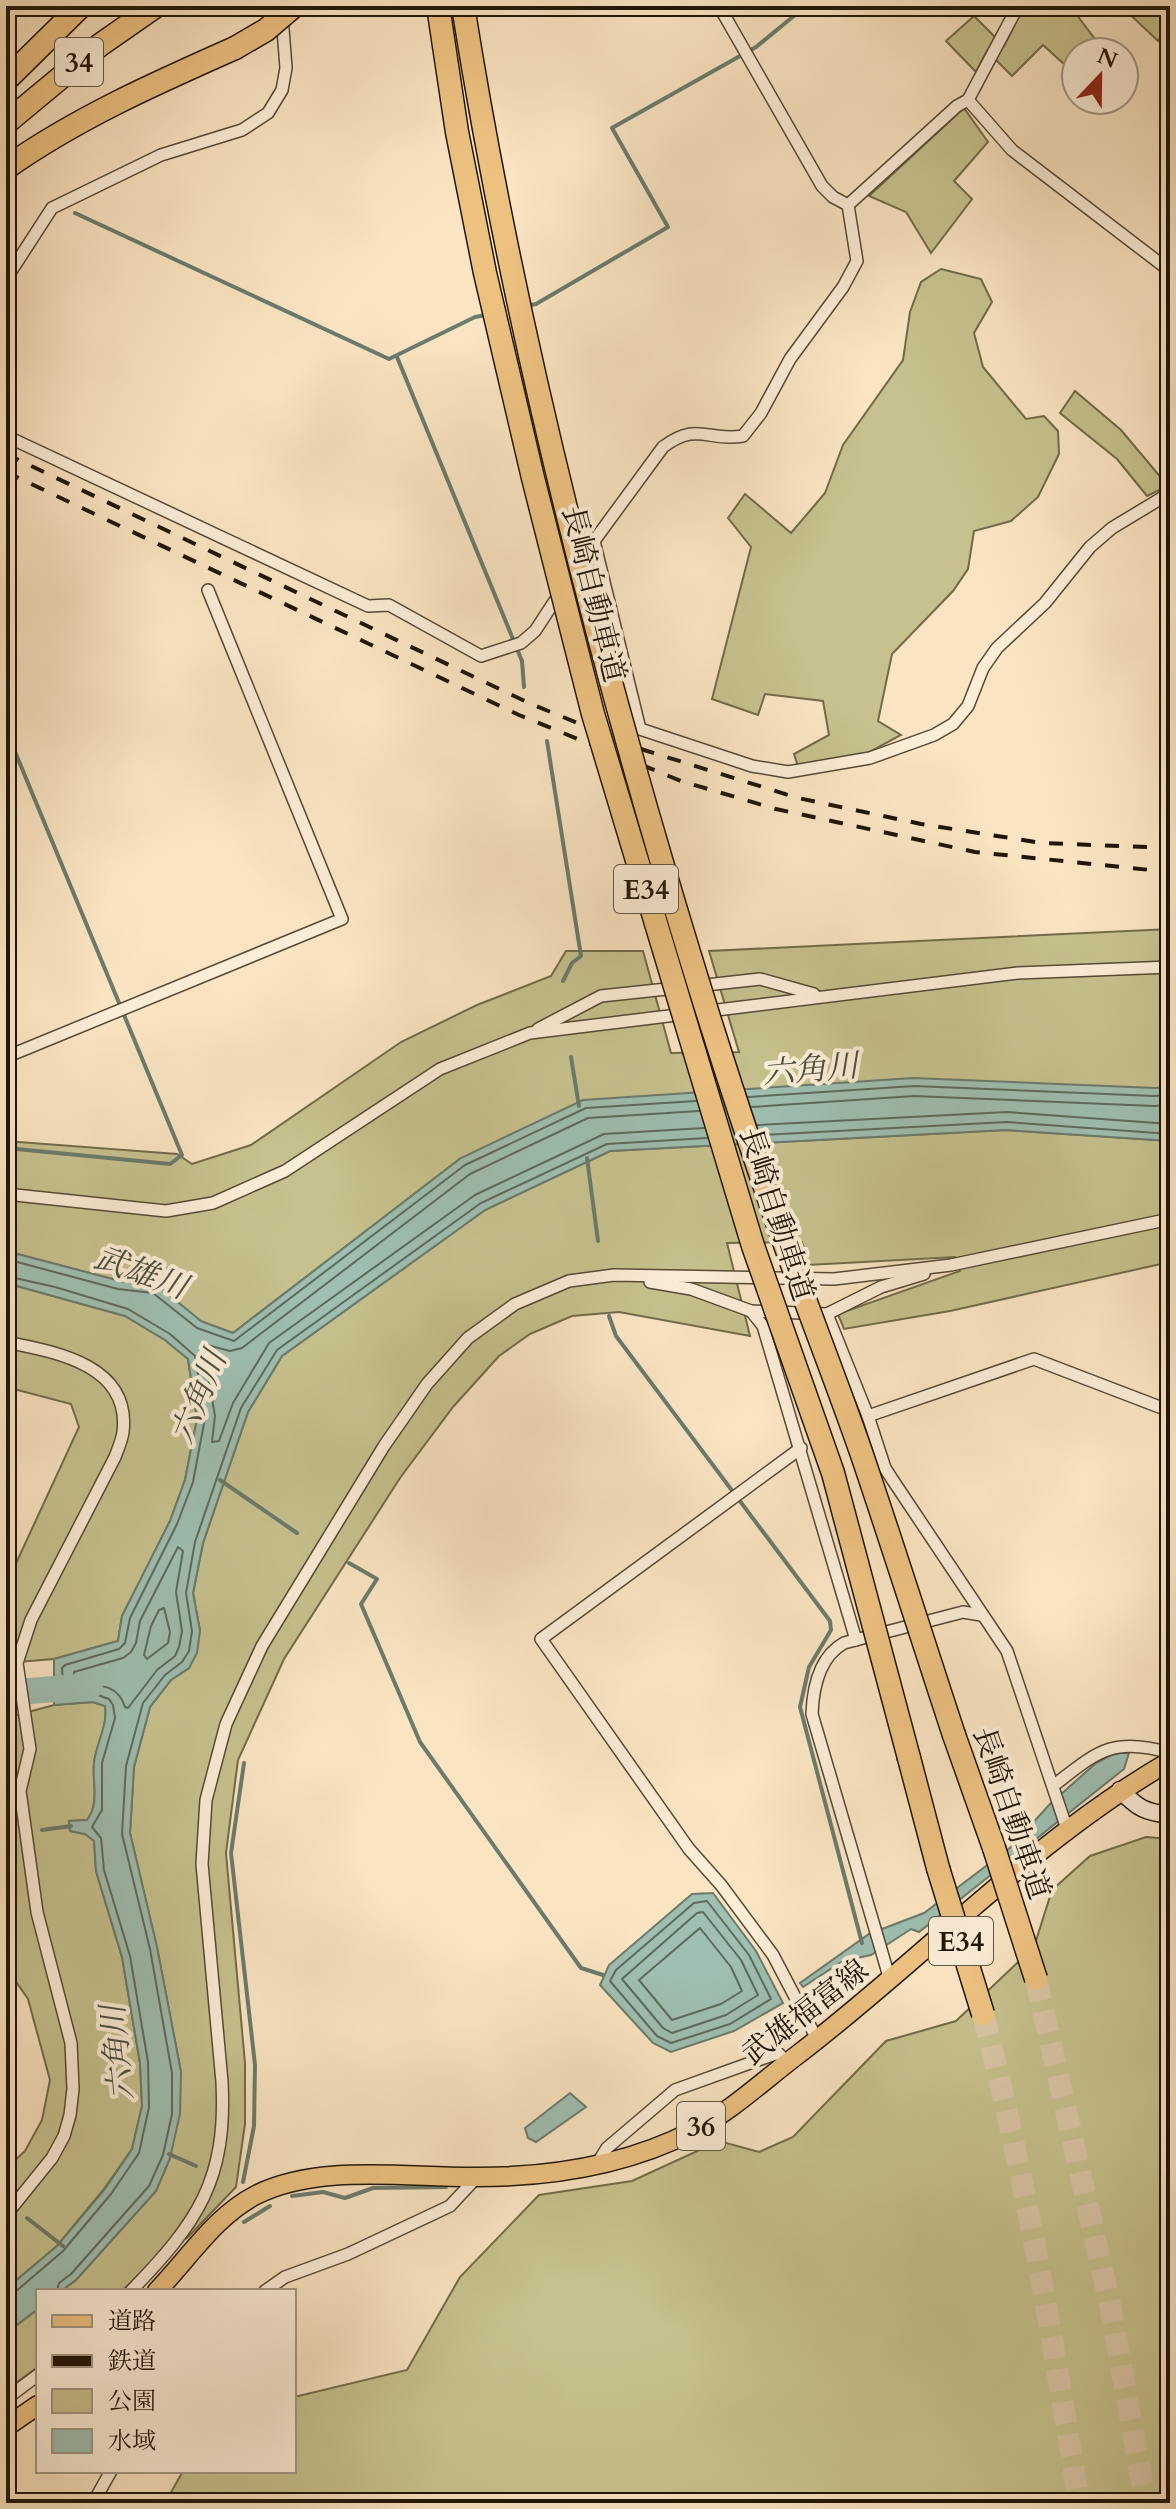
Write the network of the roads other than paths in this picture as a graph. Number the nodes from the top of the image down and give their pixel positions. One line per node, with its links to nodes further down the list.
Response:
1 (81, 6): 9 (highway)
2 (156, 6): 11 (highway, 34)
3 (281, 6): 15 (street)
4 (294, 6): 12 (highway, bridge)
5 (438, 6): 44 (highway, 長崎自動車道 / E34, bridge)
6 (463, 6): 42 (highway, 長崎自動車道 / E34, bridge)
7 (719, 6): 13 (street)
8 (1018, 6): 10 (street)
9 (6, 80)
10 (968, 100): 13 (street); 14 (street)
11 (6, 123)
12 (6, 168)
13 (848, 205): 18 (street)
14 (1168, 265)
15 (6, 279)
16 (6, 436): 18 (street)
17 (1170, 493): 18 (street)
18 (594, 541)
19 (208, 590): 23 (street)
20 (1170, 967): 21 (street)
21 (821, 996): 22 (street); 22 (street)
22 (530, 1033): 24 (street)
23 (6, 1057)
24 (6, 1194)
25 (1170, 1219): 26 (street)
26 (951, 1265): 27 (street); 29 (street)
27 (614, 1275): 28 (street); 50 (street)
28 (751, 1311): 29 (street); 33 (street)
29 (827, 1314): 32 (street)
30 (6, 1342): 49 (street)
31 (1170, 1411): 32 (street)
32 (868, 1416): 34 (street)
33 (801, 1448): 35 (street); 45 (street)
34 (981, 1615): 35 (street); 38 (street)
35 (856, 1640): 43 (street)
36 (1170, 1753): 38 (street)
37 (1170, 1761): 39 (main road, 武雄福富線 / 36)
38 (1054, 1789): 41 (street)
39 (1120, 1790): 40 (street); 41 (main road, 武雄福富線 / 36)
40 (1170, 1815)
41 (1066, 1825): 43 (main road, 武雄福富線 / 36)
42 (1036, 1979)
43 (890, 1980): 45 (main road, 武雄福富線 / 36)
44 (983, 2014)
45 (817, 2039): 46 (main road, 武雄福富線 / 36)
46 (787, 2062): 47 (main road, 武雄福富線 / 36); 47 (street)
47 (597, 2165): 48 (main road, 武雄福富線 / 36)
48 (477, 2177): 51 (main road, 武雄福富線 / 36); 52 (street)
49 (6, 2215)
50 (133, 2289)
51 (159, 2289)
52 (268, 2289)
53 (36, 2376): 54 (street)
54 (6, 2399)
55 (36, 2406): 56 (main road)
56 (6, 2427)
57 (110, 2473): 58 (street)
58 (93, 2503)

